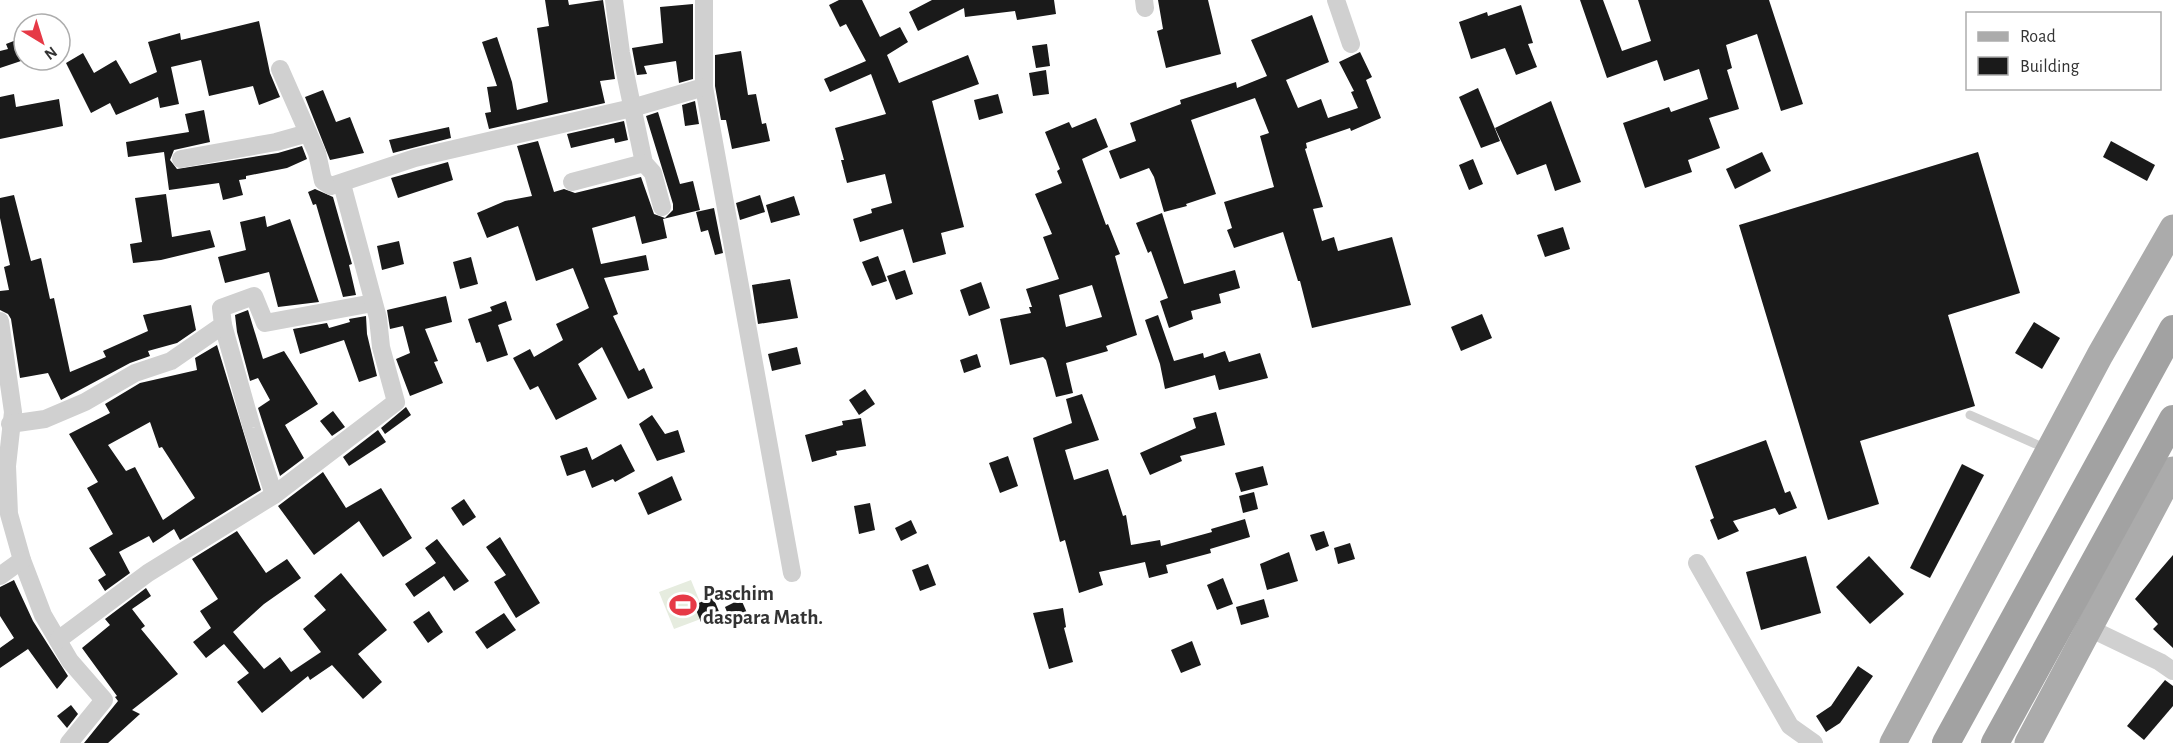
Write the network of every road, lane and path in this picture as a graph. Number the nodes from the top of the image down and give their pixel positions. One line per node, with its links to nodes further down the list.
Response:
1 (614, 0): 7 (street)
2 (704, 0): 6 (street)
3 (1336, 0): 4 (street)
4 (1351, 44)
5 (280, 69): 8 (street)
6 (704, 87): 7 (street); 27 (street)
7 (632, 108): 10 (street); 12 (street)
8 (308, 134): 9 (street); 12 (street)
9 (181, 159)
10 (644, 163): 11 (street); 13 (street)
11 (572, 182)
12 (342, 184): 15 (street)
13 (662, 207)
14 (2173, 228): 22 (main road)
15 (373, 303): 17 (street); 24 (street)
16 (0, 321): 21 (street)
17 (223, 325): 21 (street); 24 (street)
18 (2173, 330): 35 (highway)
19 (1970, 416): 22 (lane)
20 (2173, 419): 36 (highway)
21 (10, 424): 25 (street)
22 (2049, 450): 34 (main road)
23 (2173, 470): 29 (main road)
24 (274, 495): 30 (street)
25 (22, 560): 28 (street); 30 (street)
26 (1697, 563): 33 (street)
27 (792, 573)
28 (0, 576)
29 (2089, 628): 31 (street); 37 (main road)
30 (57, 640): 32 (street)
31 (2173, 671)
32 (69, 743)
33 (1814, 743)
34 (1893, 743)
35 (1946, 743)
36 (1995, 743)
37 (2028, 743)

